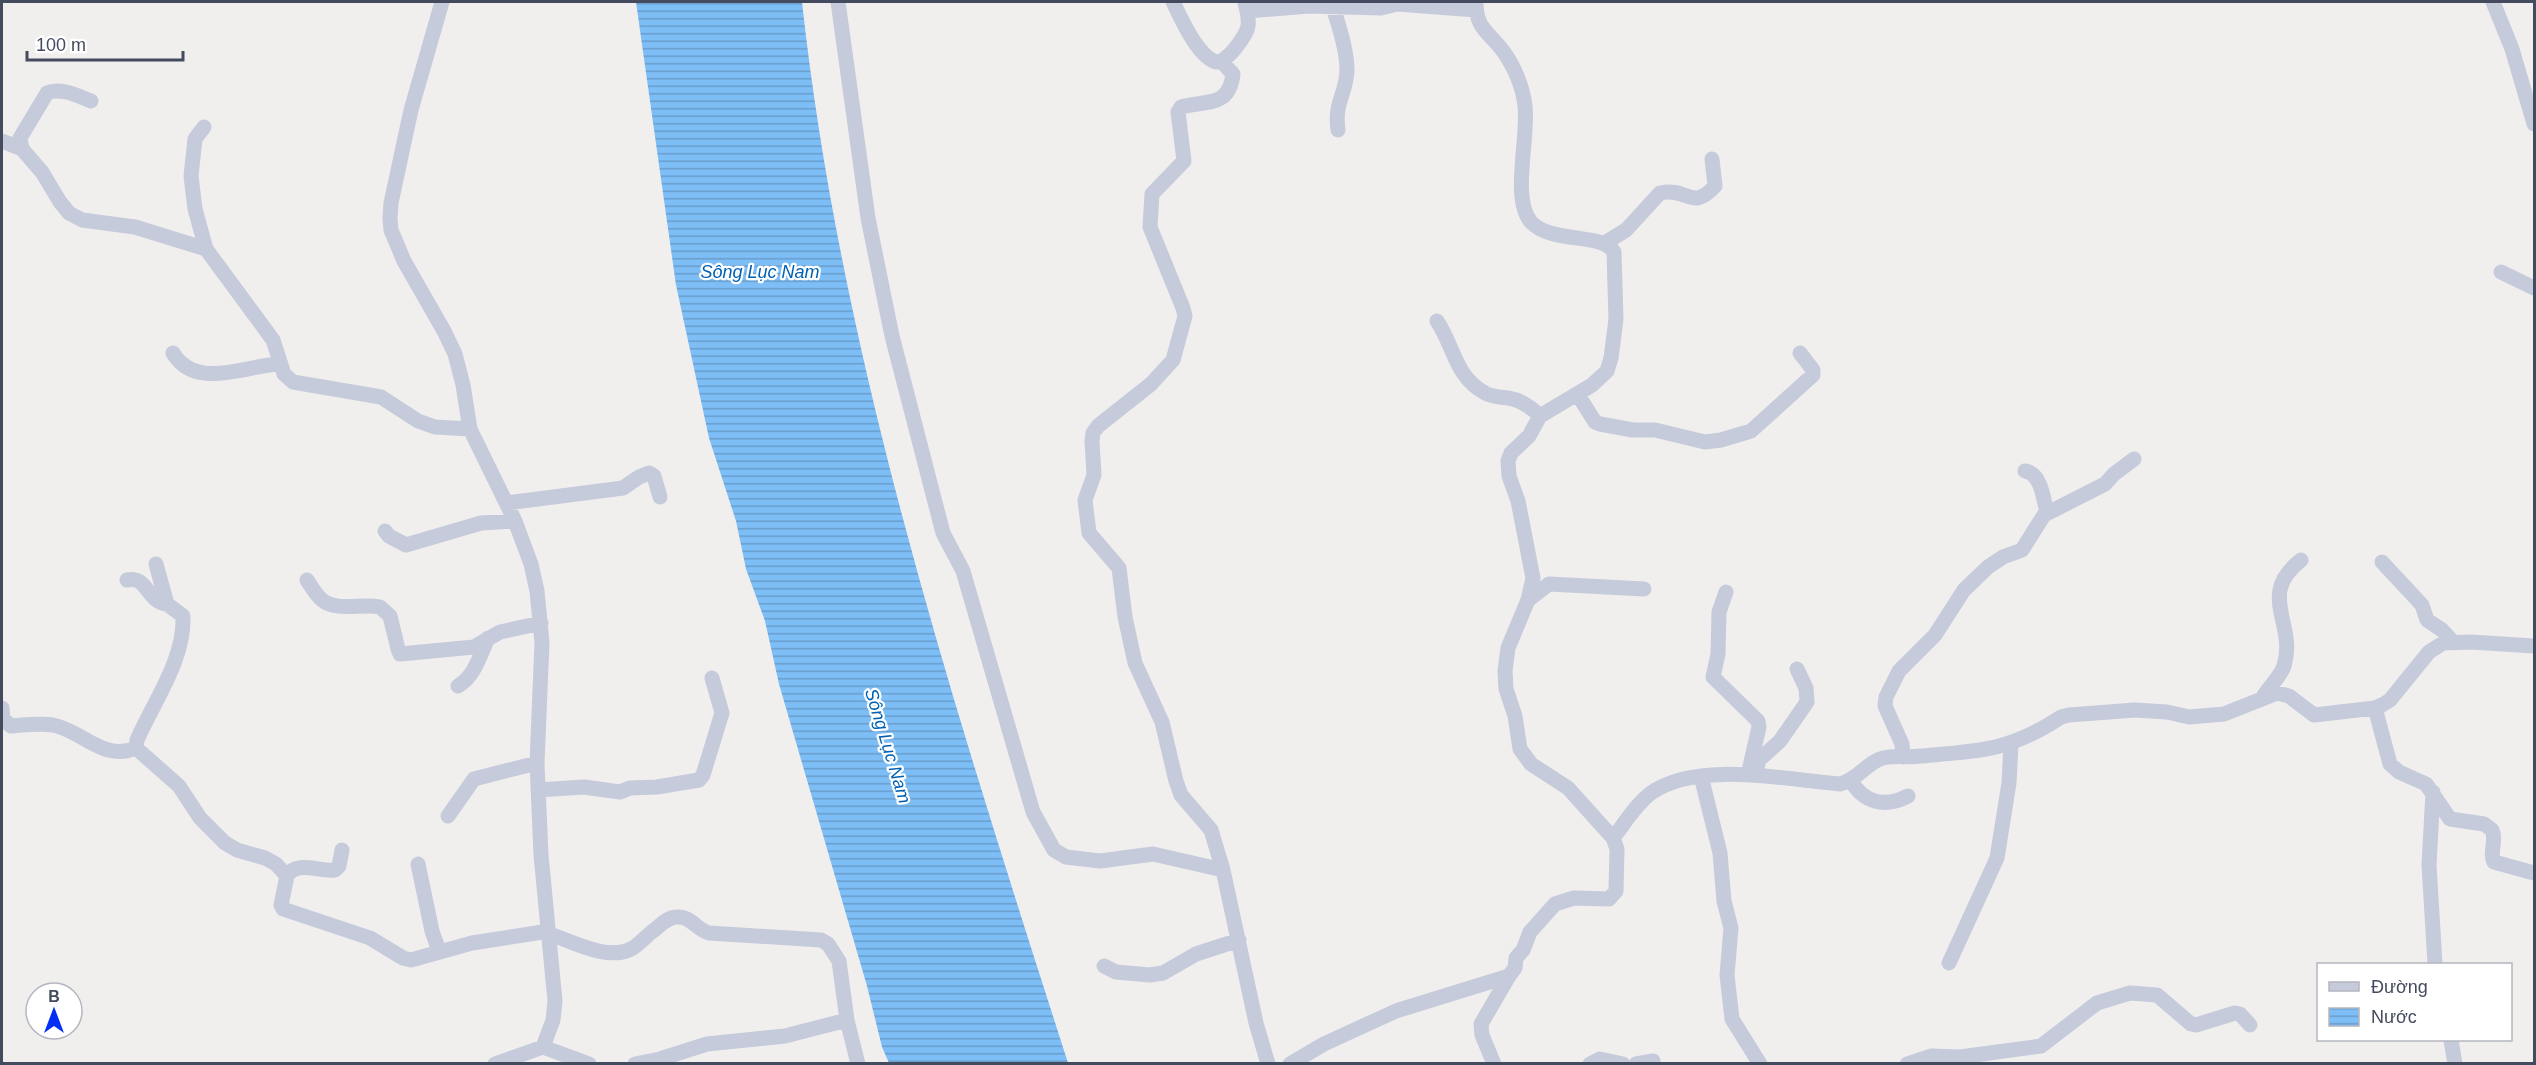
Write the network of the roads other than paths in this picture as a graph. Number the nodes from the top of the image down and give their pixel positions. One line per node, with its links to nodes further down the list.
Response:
1 (442, 2): 26 (street)
2 (838, 2): 67 (street)
3 (1173, 2): 8 (street)
4 (2493, 2): 10 (street)
5 (1246, 6): 7 (street); 8 (street)
6 (1476, 6): 7 (street); 16 (street)
7 (1333, 7): 12 (street)
8 (1221, 62): 67 (street)
9 (92, 101): 14 (street)
10 (2535, 124)
11 (204, 127): 17 (street)
12 (1338, 130)
13 (2, 131): 14 (street)
14 (13, 145): 17 (street)
15 (1712, 159): 16 (street)
16 (1605, 243): 24 (street)
17 (206, 249): 23 (street)
18 (2501, 272): 19 (street)
19 (2535, 288)
20 (1437, 321): 25 (street)
21 (172, 353): 23 (street)
22 (1800, 353): 24 (street)
23 (280, 364): 26 (street)
24 (1578, 394): 25 (street)
25 (1540, 416): 41 (street)
26 (470, 429): 30 (street)
27 (2134, 459): 31 (street)
28 (2025, 471): 31 (street)
29 (660, 497): 30 (street)
30 (507, 503): 32 (street)
31 (2047, 512): 55 (street)
32 (515, 521): 33 (street); 43 (street)
33 (385, 531)
34 (2301, 560): 50 (street)
35 (2382, 562): 45 (street)
36 (156, 564): 42 (street)
37 (127, 580): 42 (street)
38 (307, 580): 44 (street)
39 (1644, 589): 41 (street)
40 (1726, 592): 57 (street)
41 (1528, 600): 64 (street)
42 (168, 604): 54 (street)
43 (541, 623): 44 (street); 56 (street)
44 (488, 638): 49 (street)
45 (2453, 642): 46 (street); 52 (street)
46 (2535, 646)
47 (1797, 669): 57 (street)
48 (712, 678): 60 (street)
49 (458, 686)
50 (2263, 697): 52 (street); 53 (street)
51 (2, 708): 54 (street)
52 (2375, 708): 61 (street)
53 (2011, 744): 55 (street); 73 (street)
54 (136, 748): 69 (street)
55 (1903, 757): 59 (street)
56 (537, 763): 60 (street); 63 (street)
57 (1752, 775): 58 (street); 59 (street)
58 (1701, 776): 64 (street); 92 (street)
59 (1851, 781): 62 (street)
60 (538, 790): 70 (street)
61 (2433, 792): 68 (street); 74 (street)
62 (1908, 796)
63 (448, 816)
64 (1613, 838): 76 (street)
65 (342, 850): 69 (street)
66 (418, 864): 72 (street)
67 (1223, 870): 71 (street)
68 (2535, 873)
69 (287, 876): 72 (street)
70 (550, 933): 72 (street); 77 (street); 80 (street)
71 (1239, 940): 75 (street); 86 (street)
72 (439, 951)
73 (1949, 963)
74 (2435, 963)
75 (1104, 966)
76 (1509, 976): 87 (street); 88 (street)
77 (847, 1020): 84 (street); 85 (street)
78 (2250, 1025): 93 (street)
79 (2451, 1041): 94 (street)
80 (543, 1047): 82 (street); 83 (street)
81 (1653, 1061): 91 (street)
82 (495, 1064)
83 (589, 1064)
84 (635, 1064)
85 (858, 1064)
86 (1268, 1064)
87 (1290, 1064)
88 (1494, 1064)
89 (1590, 1064): 90 (street)
90 (1623, 1064)
91 (1636, 1064)
92 (1760, 1064)
93 (1907, 1064)
94 (2456, 1064)

